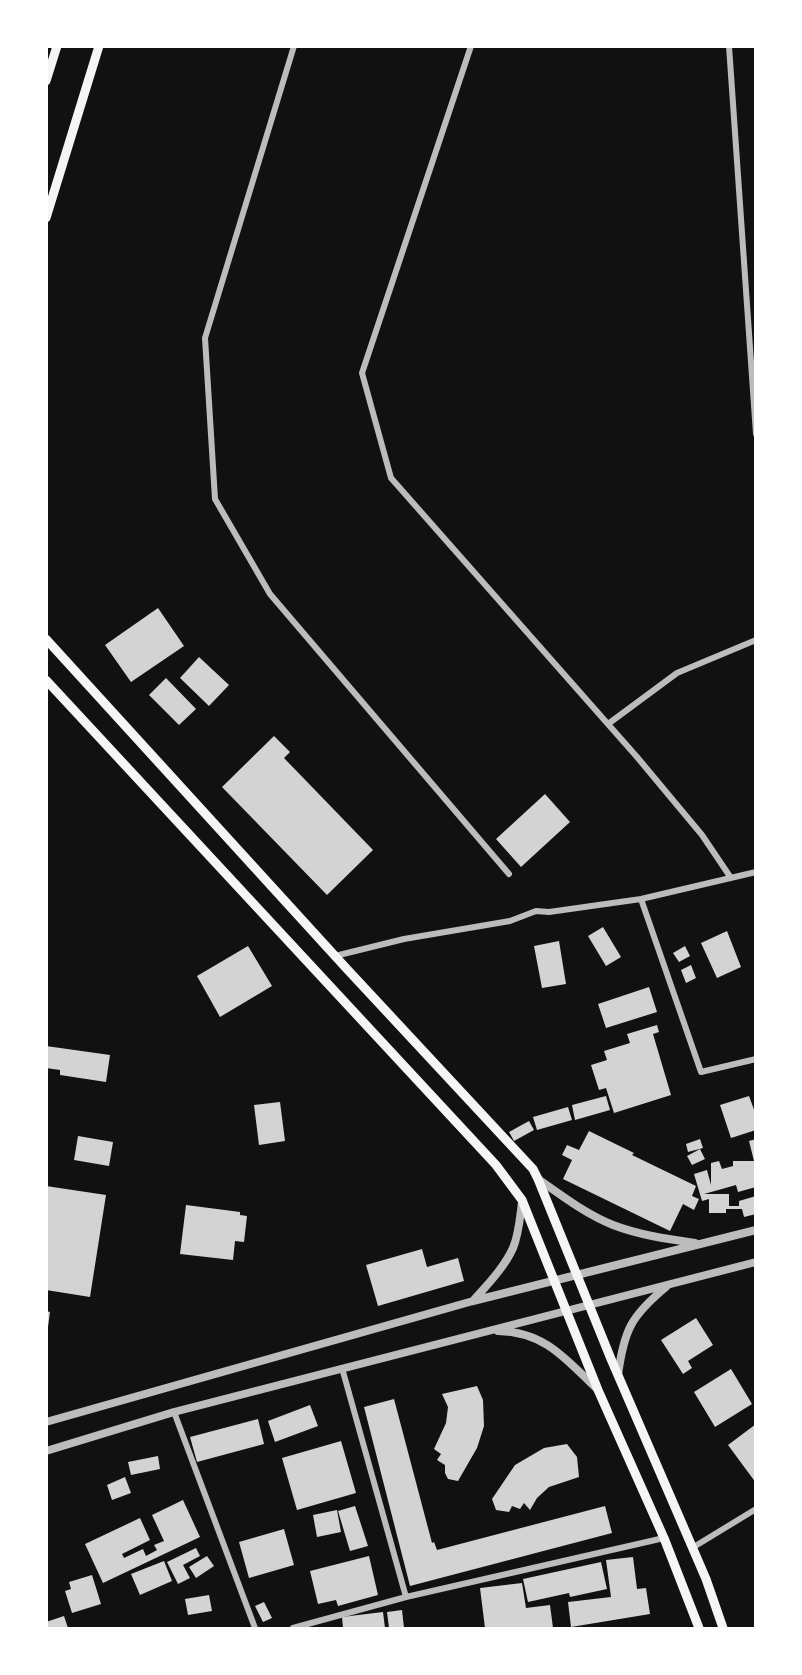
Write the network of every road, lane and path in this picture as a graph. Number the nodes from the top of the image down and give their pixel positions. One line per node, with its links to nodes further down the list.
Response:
1 (57, 46): 6 (main road)
2 (99, 46): 7 (main road)
3 (294, 46): 14 (street)
4 (471, 46): 12 (street)
5 (729, 46): 8 (street)
6 (46, 81)
7 (46, 218)
8 (756, 434)
9 (46, 639): 17 (main road)
10 (756, 640): 12 (street)
11 (46, 680): 20 (main road)
12 (608, 724): 15 (street)
13 (756, 873): 15 (street)
14 (509, 874)
15 (731, 878): 16 (street)
16 (641, 898): 17 (street); 18 (street)
17 (335, 956): 19 (main road)
18 (756, 1059)
19 (538, 1179): 22 (street); 24 (main road)
20 (522, 1200): 25 (main road); 27 (street)
21 (756, 1230): 22 (street)
22 (699, 1244): 24 (street)
23 (756, 1262): 26 (street)
24 (577, 1275): 25 (street); 28 (main road)
25 (554, 1281): 27 (street); 29 (main road)
26 (670, 1284): 28 (street); 32 (street)
27 (472, 1301): 35 (street)
28 (589, 1305): 29 (street); 32 (main road)
29 (566, 1311): 30 (street); 33 (main road)
30 (487, 1331): 31 (street); 33 (street)
31 (342, 1368): 34 (street); 40 (street)
32 (618, 1377): 39 (main road)
33 (598, 1390): 38 (main road)
34 (174, 1412): 36 (street); 41 (street)
35 (46, 1422)
36 (46, 1451)
37 (756, 1509): 39 (street)
38 (664, 1538): 40 (street); 43 (main road)
39 (692, 1548): 44 (main road)
40 (406, 1597): 42 (street)
41 (255, 1629)
42 (293, 1629)
43 (699, 1629)
44 (723, 1629)

